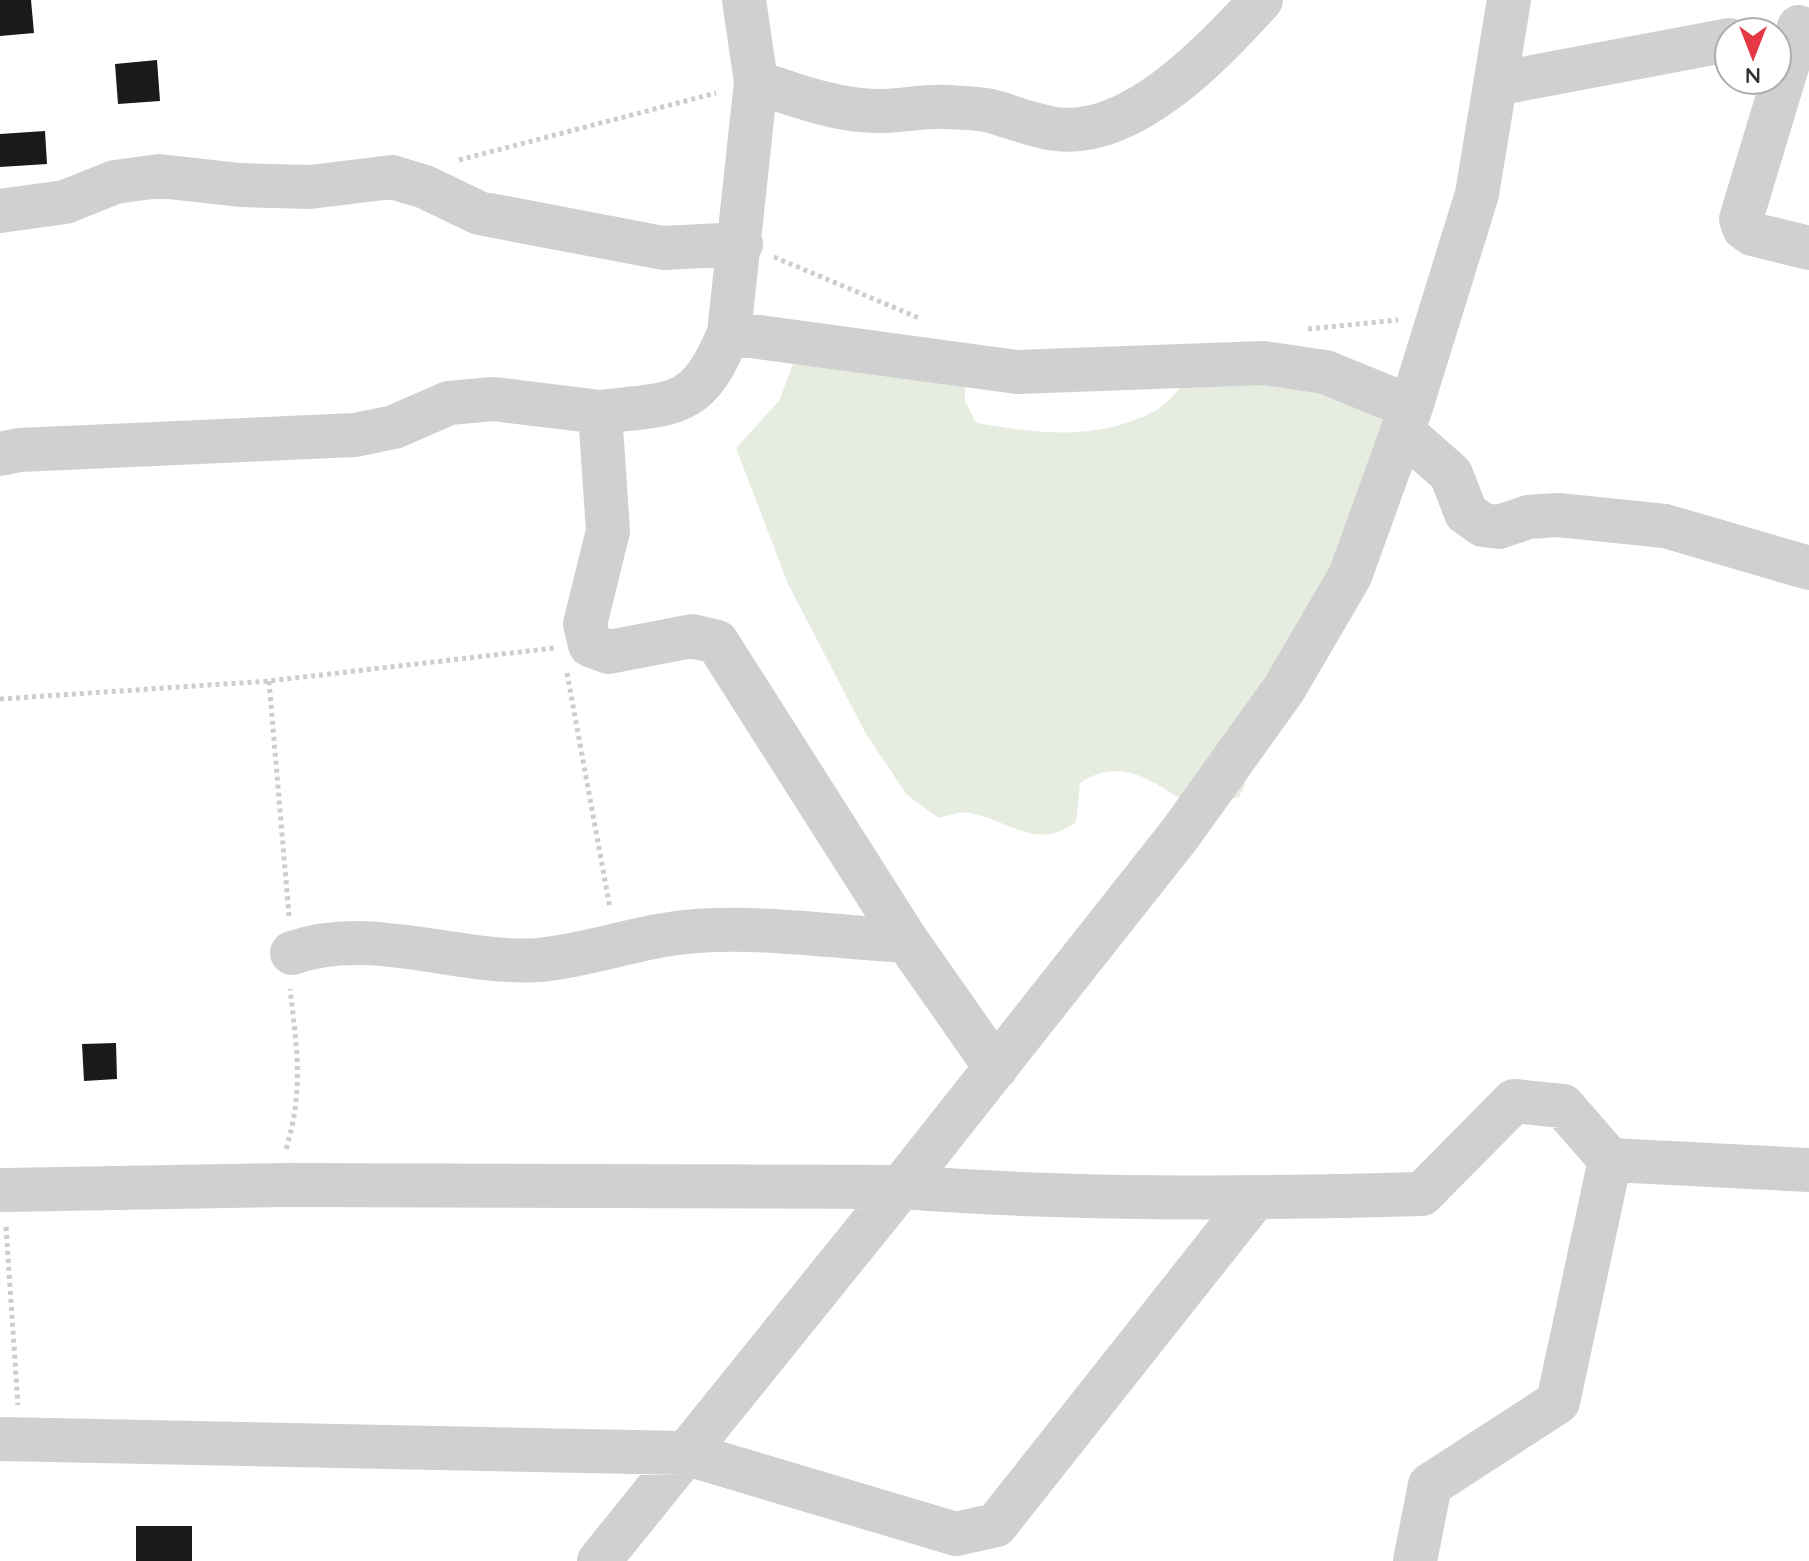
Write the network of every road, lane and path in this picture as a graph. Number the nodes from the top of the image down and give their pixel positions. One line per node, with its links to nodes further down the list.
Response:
1 (744, 0): 6 (street)
2 (1261, 0): 6 (street)
3 (1509, 0): 7 (street)
4 (1794, 28): 11 (street)
5 (1713, 43): 7 (street)
6 (756, 82): 8 (path); 10 (street)
7 (1496, 84): 15 (street)
8 (453, 161)
9 (0, 211): 10 (street)
10 (741, 244): 12 (path); 13 (street)
11 (1809, 248)
12 (924, 320)
13 (729, 333): 14 (street); 15 (street)
14 (600, 412): 16 (street); 18 (street)
15 (1407, 419): 17 (street); 23 (street)
16 (0, 454)
17 (1809, 568)
18 (576, 646): 19 (path); 20 (street); 21 (path)
19 (0, 699)
20 (907, 941): 21 (street); 23 (street)
21 (617, 948): 22 (street)
22 (292, 953)
23 (996, 1068): 26 (street)
24 (1610, 1160): 25 (street); 28 (street); 32 (street)
25 (1809, 1170)
26 (901, 1187): 27 (street); 28 (street); 30 (street)
27 (4, 1190): 29 (path)
28 (1254, 1199): 30 (street)
29 (10, 1438): 30 (street)
30 (684, 1453): 31 (street)
31 (599, 1561)
32 (1415, 1561)

